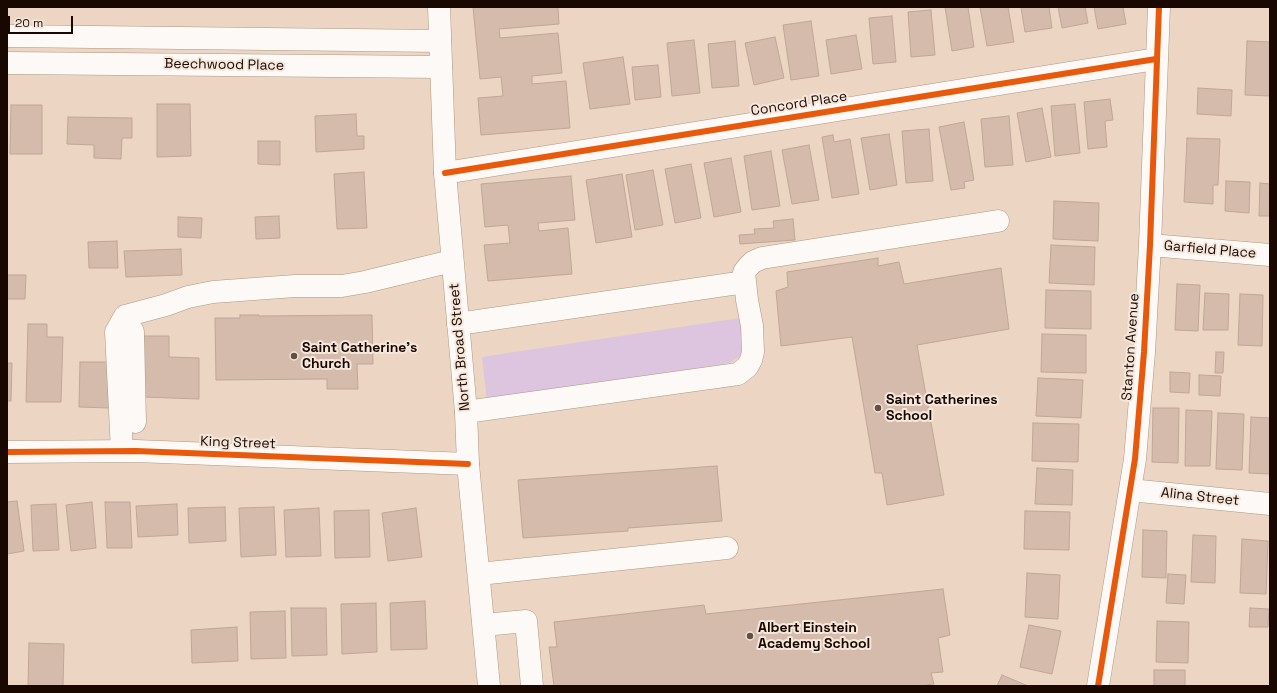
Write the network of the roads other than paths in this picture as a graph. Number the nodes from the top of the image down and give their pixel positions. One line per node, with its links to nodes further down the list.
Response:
1 (439, 7): 6 (street, North Broad Street)
2 (1159, 7): 7 (street, Stanton Avenue)
3 (7, 36): 4 (street, Beechwood Place)
4 (91, 37): 5 (street, Beechwood Place); 9 (street)
5 (253, 39): 6 (street, Beechwood Place); 10 (street)
6 (440, 41): 11 (street, North Broad Street)
7 (1156, 59): 12 (street, Concord Place); 14 (street, Stanton Avenue)
8 (7, 63): 9 (street, Beechwood Place)
9 (91, 63): 10 (street, Beechwood Place)
10 (252, 65): 11 (street, Beechwood Place)
11 (441, 67): 12 (street, North Broad Street)
12 (445, 172): 16 (street, North Broad Street)
13 (998, 221): 17 (street)
14 (1150, 245): 15 (street, Garfield Place); 23 (street, Stanton Avenue)
15 (1270, 256)
16 (452, 261): 18 (street, North Broad Street); 20 (street)
17 (745, 282): 18 (street); 19 (street)
18 (458, 324): 19 (street, North Broad Street)
19 (466, 412): 22 (street, North Broad Street)
20 (129, 451): 21 (street, King Street); 22 (street, King Street)
21 (7, 452)
22 (468, 464): 26 (street, North Broad Street)
23 (1130, 490): 24 (street, Alina Street); 30 (street, Stanton Avenue)
24 (1270, 504)
25 (727, 548): 26 (street)
26 (479, 574): 27 (street, North Broad Street)
27 (484, 624): 28 (street, North Broad Street); 29 (street)
28 (489, 686)
29 (532, 686)
30 (1098, 686)

